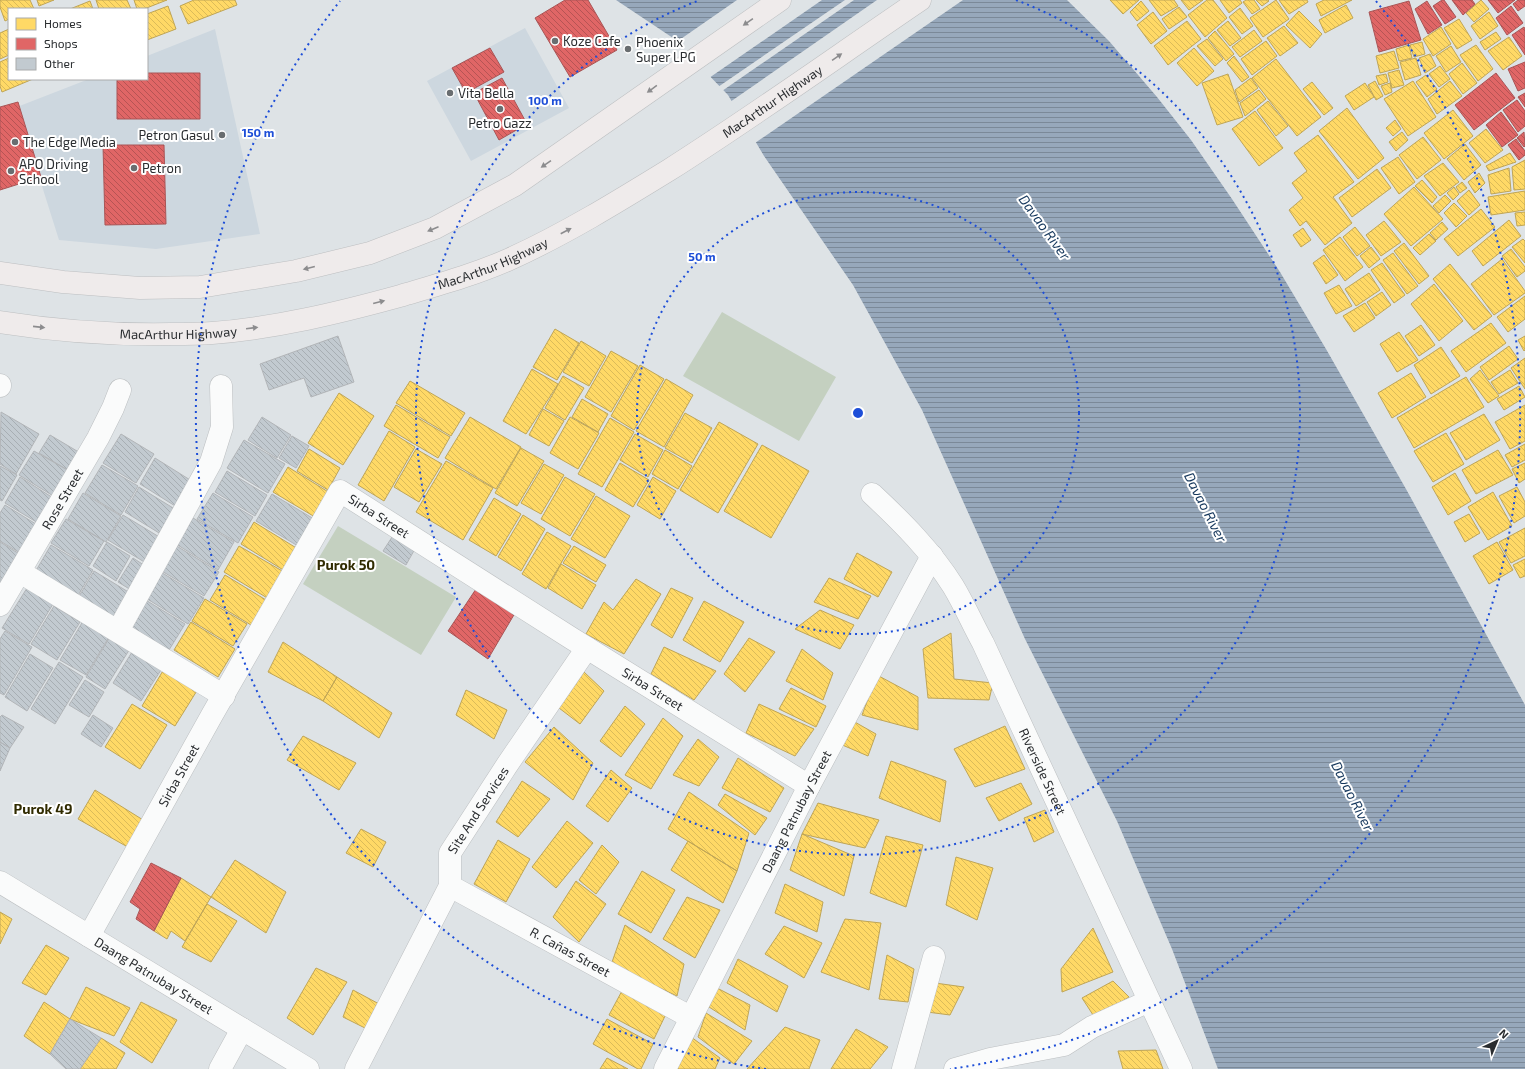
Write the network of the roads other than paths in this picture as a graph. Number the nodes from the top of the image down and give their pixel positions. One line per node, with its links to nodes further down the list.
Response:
1 (780, 0): 3 (main road, one-way to 3)
2 (920, 0): 4 (main road, MacArthur Highway, one-way to 2)
3 (0, 273)
4 (0, 322)
5 (221, 386): 11 (street)
6 (120, 390): 9 (street, Rose Street)
7 (872, 494): 8 (street, Riverside Street)
8 (932, 556): 14 (street, Daang Patnubay Street); 19 (street, Riverside Street)
9 (20, 572): 10 (street, Rose Street); 11 (street)
10 (0, 605)
11 (118, 631): 13 (street)
12 (587, 648): 13 (street, Sirba Street); 14 (street, Sirba Street); 16 (street, Site And Services)
13 (224, 696): 17 (street, Sirba Street)
14 (810, 786): 20 (street, Daang Patnubay Street)
15 (0, 882): 17 (street, Daang Patnubay Street)
16 (450, 886): 20 (street, R. Cañas Street); 24 (street, Site And Services)
17 (89, 936): 21 (street, Daang Patnubay Street)
18 (934, 957): 26 (street)
19 (1149, 1000): 27 (street); 28 (street, Riverside Street)
20 (690, 1017): 25 (street, Daang Patnubay Street)
21 (242, 1028): 22 (street); 23 (street, Daang Patnubay Street)
22 (220, 1069)
23 (308, 1069)
24 (356, 1069)
25 (665, 1069)
26 (903, 1069)
27 (955, 1069)
28 (1181, 1069)

